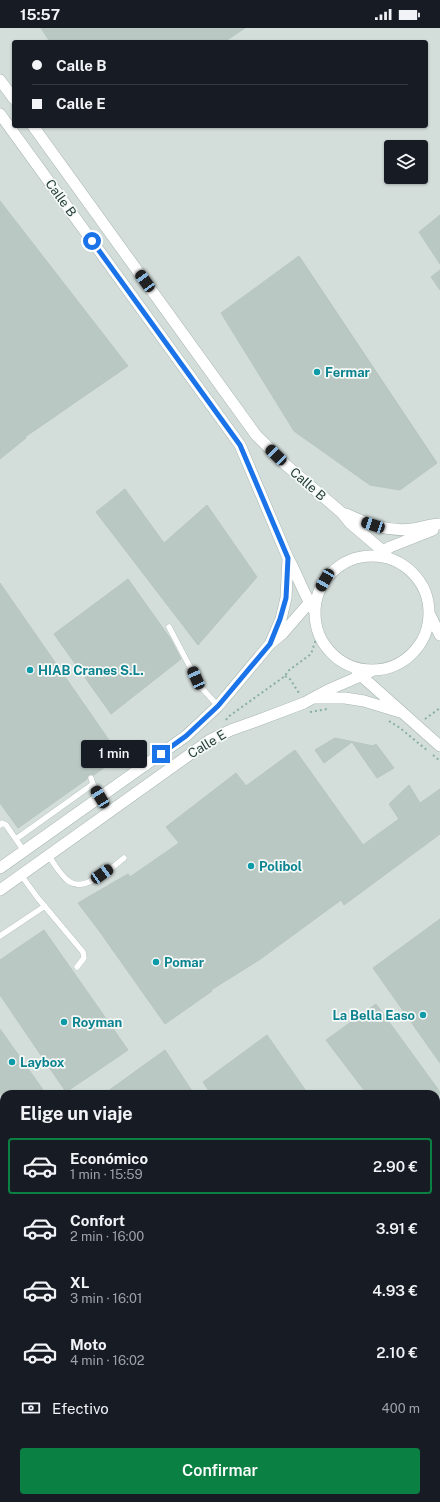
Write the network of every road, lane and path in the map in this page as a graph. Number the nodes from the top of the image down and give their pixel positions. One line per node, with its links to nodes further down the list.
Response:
1 (0, 80): 2 (street)
2 (12, 96)
3 (0, 114): 8 (street, Calle B)
4 (34, 128): 5 (street, Calle B)
5 (342, 512): 6 (street, Calle B); 7 (street, Calle B)
6 (440, 525): 7 (street)
7 (382, 555): 9 (street); 10 (street)
8 (288, 558): 9 (street, Calle B); 16 (street, Calle E)
9 (313, 604): 14 (street); 16 (street, Calle E)
10 (429, 613): 11 (street); 13 (street)
11 (438, 621): 13 (street); 15 (street)
12 (169, 627): 21 (lane)
13 (426, 632): 17 (street)
14 (318, 633): 17 (street); 18 (path, Calle E)
15 (440, 636)
16 (270, 644): 21 (street, Calle E)
17 (358, 672): 20 (street, Calle E); 25 (street)
18 (285, 676): 19 (path); 26 (path, Calle E)
19 (301, 697)
20 (314, 698): 25 (street); 35 (street, Calle E)
21 (218, 706): 31 (street, Calle E)
22 (440, 708): 28 (path)
23 (331, 709): 24 (path)
24 (307, 711)
25 (401, 713): 29 (street)
26 (228, 717)
27 (383, 718): 30 (path)
28 (422, 724)
29 (440, 746)
30 (440, 761)
31 (100, 797): 33 (lane); 34 (street, Calle E)
32 (0, 825): 33 (lane)
33 (16, 839): 34 (lane)
34 (24, 851): 37 (street, Calle E)
35 (48, 856): 36 (lane); 38 (street, Calle E)
36 (124, 858)
37 (0, 868)
38 (21, 875): 39 (street, Calle E); 40 (lane)
39 (0, 890)
40 (45, 906): 41 (lane); 42 (lane)
41 (0, 936)
42 (77, 967)

